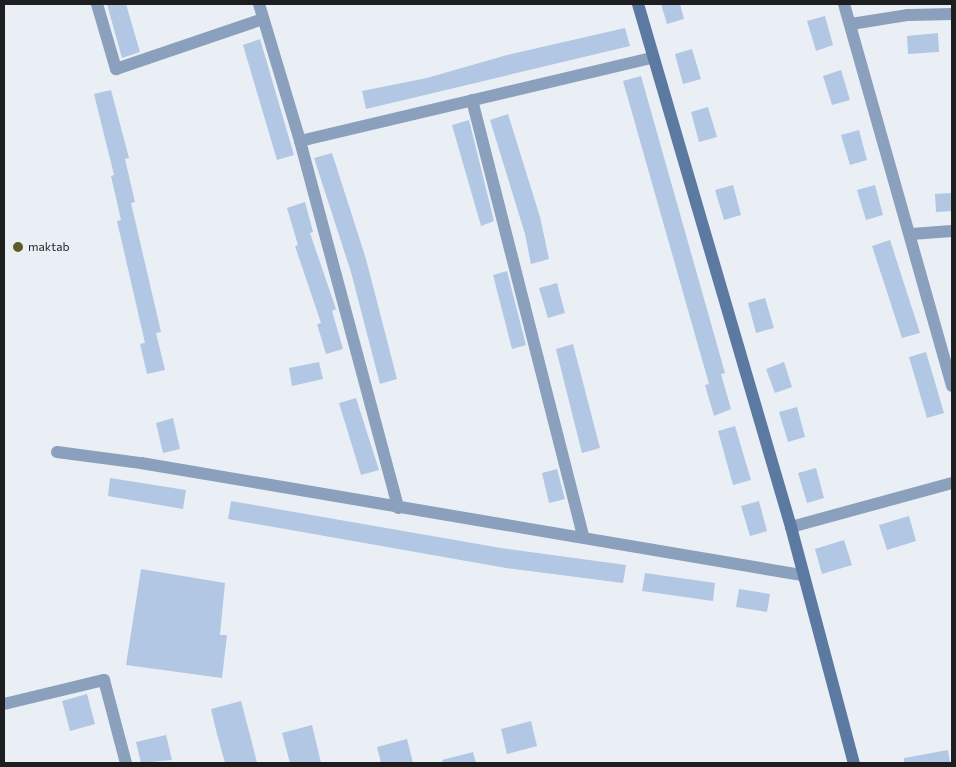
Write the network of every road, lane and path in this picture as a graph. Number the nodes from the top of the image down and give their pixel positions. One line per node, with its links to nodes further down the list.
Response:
1 (97, 4): 6 (street)
2 (259, 4): 6 (street)
3 (638, 4): 8 (street)
4 (844, 4): 7 (street)
5 (952, 14): 7 (street)
6 (263, 19): 10 (street)
7 (851, 24): 12 (street)
8 (652, 58): 9 (street); 17 (street)
9 (472, 100): 10 (street); 18 (street)
10 (300, 141): 16 (street)
11 (952, 231): 12 (street)
12 (911, 234): 13 (street)
13 (952, 386)
14 (57, 452): 16 (street)
15 (952, 483): 17 (street)
16 (398, 508): 18 (street)
17 (791, 527): 19 (street)
18 (583, 537): 19 (street)
19 (801, 575): 22 (street)
20 (4, 704): 21 (street)
21 (126, 763)
22 (854, 763)

